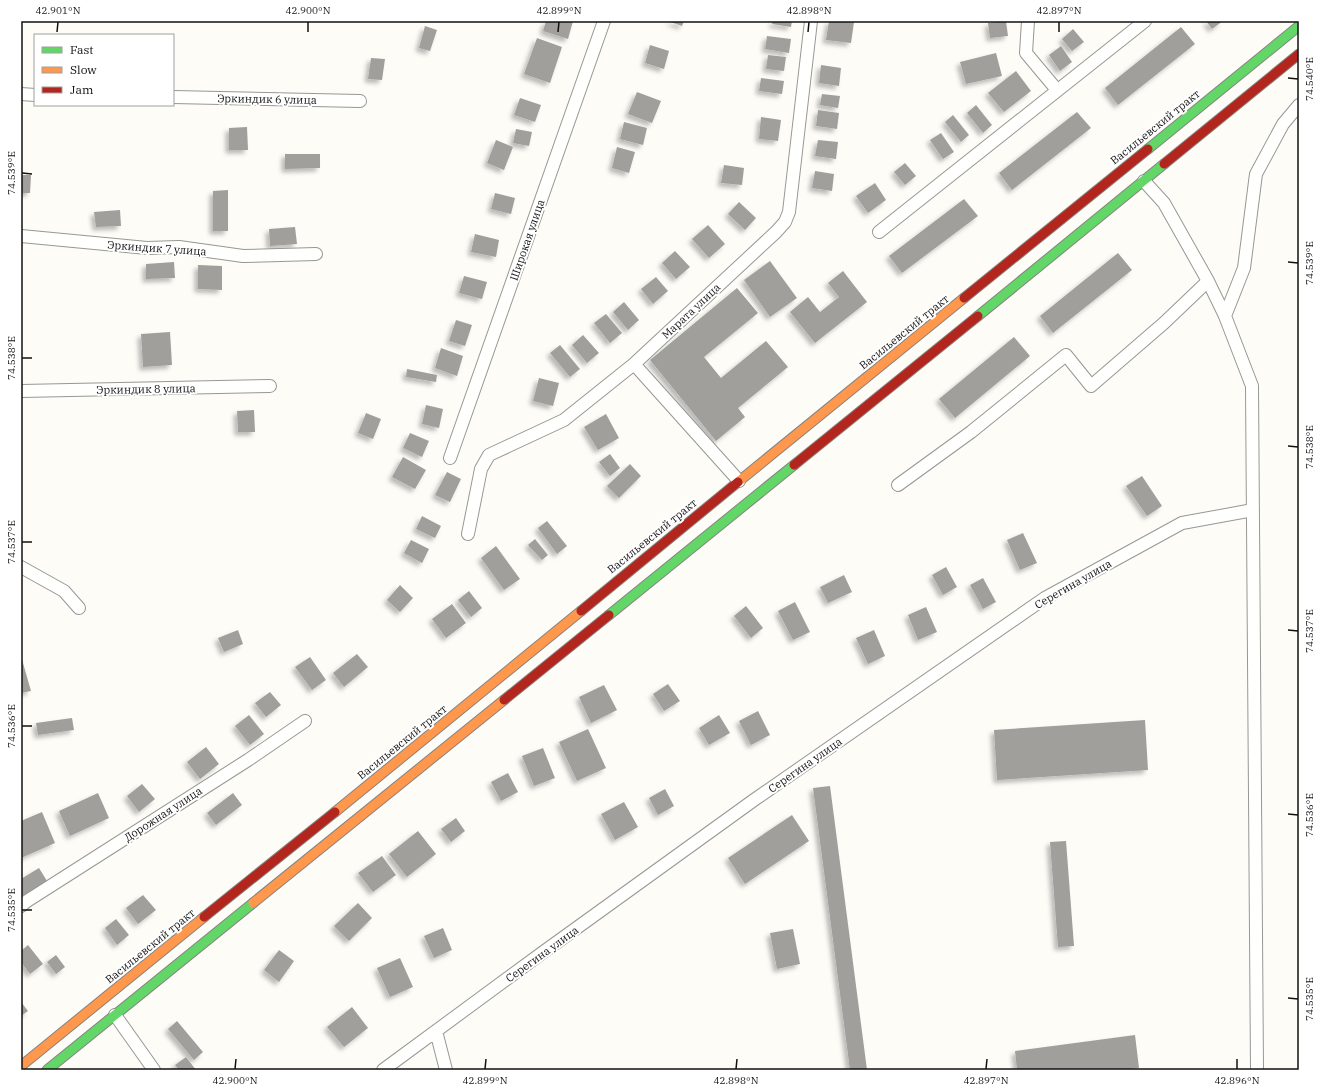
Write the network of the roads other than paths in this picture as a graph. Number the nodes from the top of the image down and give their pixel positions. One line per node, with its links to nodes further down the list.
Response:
1 (604, 21): 22 (street, Широкая улица)
2 (811, 21): 19 (street, Марата улица)
3 (1028, 21): 7 (street)
4 (1145, 21): 7 (street)
5 (1299, 26): 23 (main road, Васильевский тракт)
6 (1299, 54): 13 (main road)
7 (1057, 90): 14 (street)
8 (21, 94): 9 (street)
9 (34, 94)
10 (174, 97): 11 (street, Эркиндик 6 улица)
11 (360, 101)
12 (1299, 105): 18 (street)
13 (1144, 181): 17 (street); 31 (main road)
14 (878, 232)
15 (21, 236): 16 (street, Эркиндик 7 улица)
16 (316, 254)
17 (1208, 280): 18 (street); 24 (street)
18 (1225, 316): 25 (street)
19 (634, 364): 23 (street); 26 (street, Марата улица)
20 (270, 386): 21 (street, Эркиндик 8 улица)
21 (21, 391)
22 (450, 458)
23 (739, 481): 33 (main road, Васильевский тракт)
24 (898, 485)
25 (1253, 510): 32 (street, Серегина улица); 38 (street)
26 (468, 534)
27 (21, 567): 28 (street)
28 (79, 608)
29 (305, 721): 30 (street, Дорожная улица)
30 (21, 906)
31 (115, 1015): 34 (main road); 35 (street)
32 (436, 1031): 36 (street, Серегина улица); 37 (street)
33 (21, 1066)
34 (47, 1070)
35 (154, 1070)
36 (383, 1070)
37 (446, 1070)
38 (1257, 1070)

